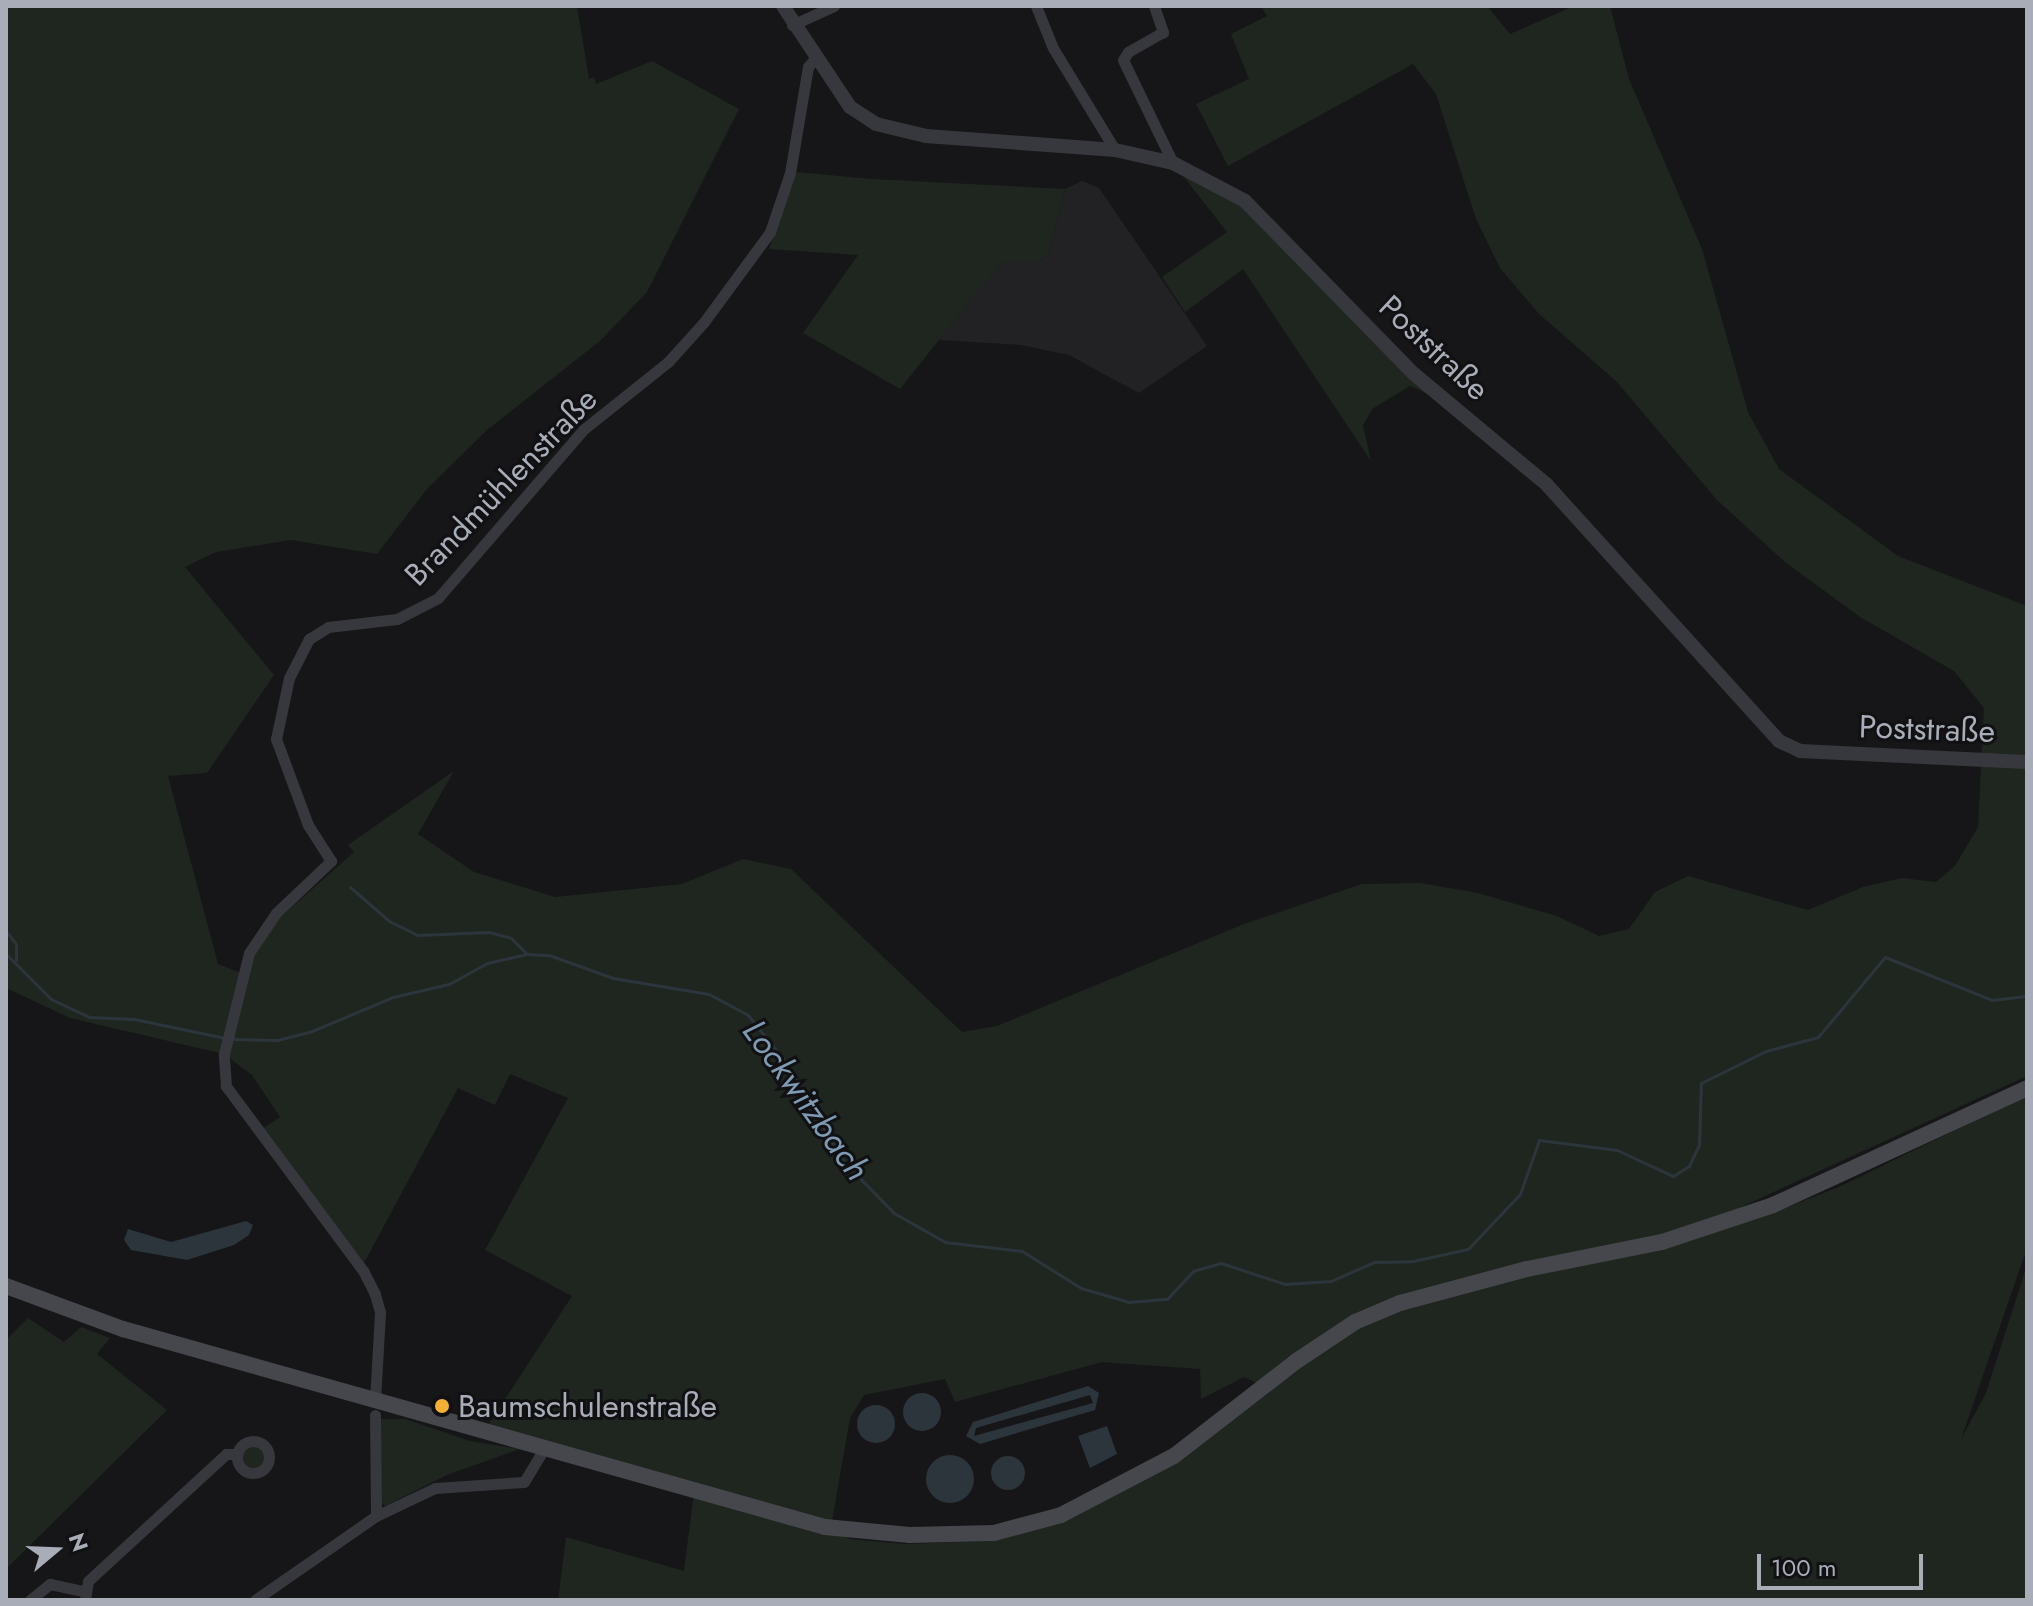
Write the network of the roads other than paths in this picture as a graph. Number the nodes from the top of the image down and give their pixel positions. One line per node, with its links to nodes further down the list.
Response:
1 (783, 6): 5 (street, Poststraße)
2 (834, 6): 5 (street)
3 (1036, 6): 7 (street)
4 (1154, 6): 8 (street)
5 (792, 25): 6 (street, Poststraße)
6 (815, 58): 7 (street, Poststraße); 12 (street, Brandmühlenstraße)
7 (1115, 150): 8 (street, Poststraße)
8 (1173, 163): 9 (street, Poststraße)
9 (2027, 762)
10 (2027, 1088): 13 (main road)
11 (6, 1286): 12 (main road)
12 (375, 1408): 13 (main road); 15 (street)
13 (544, 1449): 15 (street)
14 (237, 1454): 16 (street)
15 (376, 1516): 17 (street)
16 (84, 1595): 18 (street)
17 (259, 1599)
18 (30, 1600)

